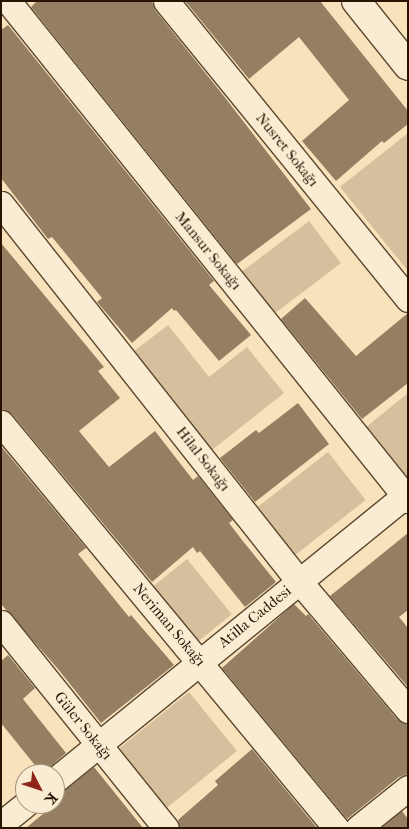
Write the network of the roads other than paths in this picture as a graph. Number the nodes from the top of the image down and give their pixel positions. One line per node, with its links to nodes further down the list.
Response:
1 (8, 1): 8 (street, Mansur Sokağı)
2 (166, 1): 6 (street, Nusret Sokağı)
3 (356, 1): 4 (street)
4 (408, 66)
5 (1, 204): 9 (street, Hilal Sokağı)
6 (408, 299)
7 (1, 424): 11 (street, Neriman Sokağı)
8 (406, 496): 9 (street, Atilla Caddesi)
9 (300, 581): 11 (street, Atilla Caddesi); 12 (street, Hilal Sokağı)
10 (1, 623): 13 (street, Güler Sokağı)
11 (200, 662): 13 (street, Atilla Caddesi); 19 (street, Neriman Sokağı)
12 (408, 710)
13 (98, 745): 14 (street, Atilla Caddesi); 18 (street, Güler Sokağı)
14 (65, 772)
15 (408, 788): 20 (street)
16 (15, 813): 17 (street)
17 (1, 824)
18 (166, 828)
19 (336, 828)
20 (358, 828)

